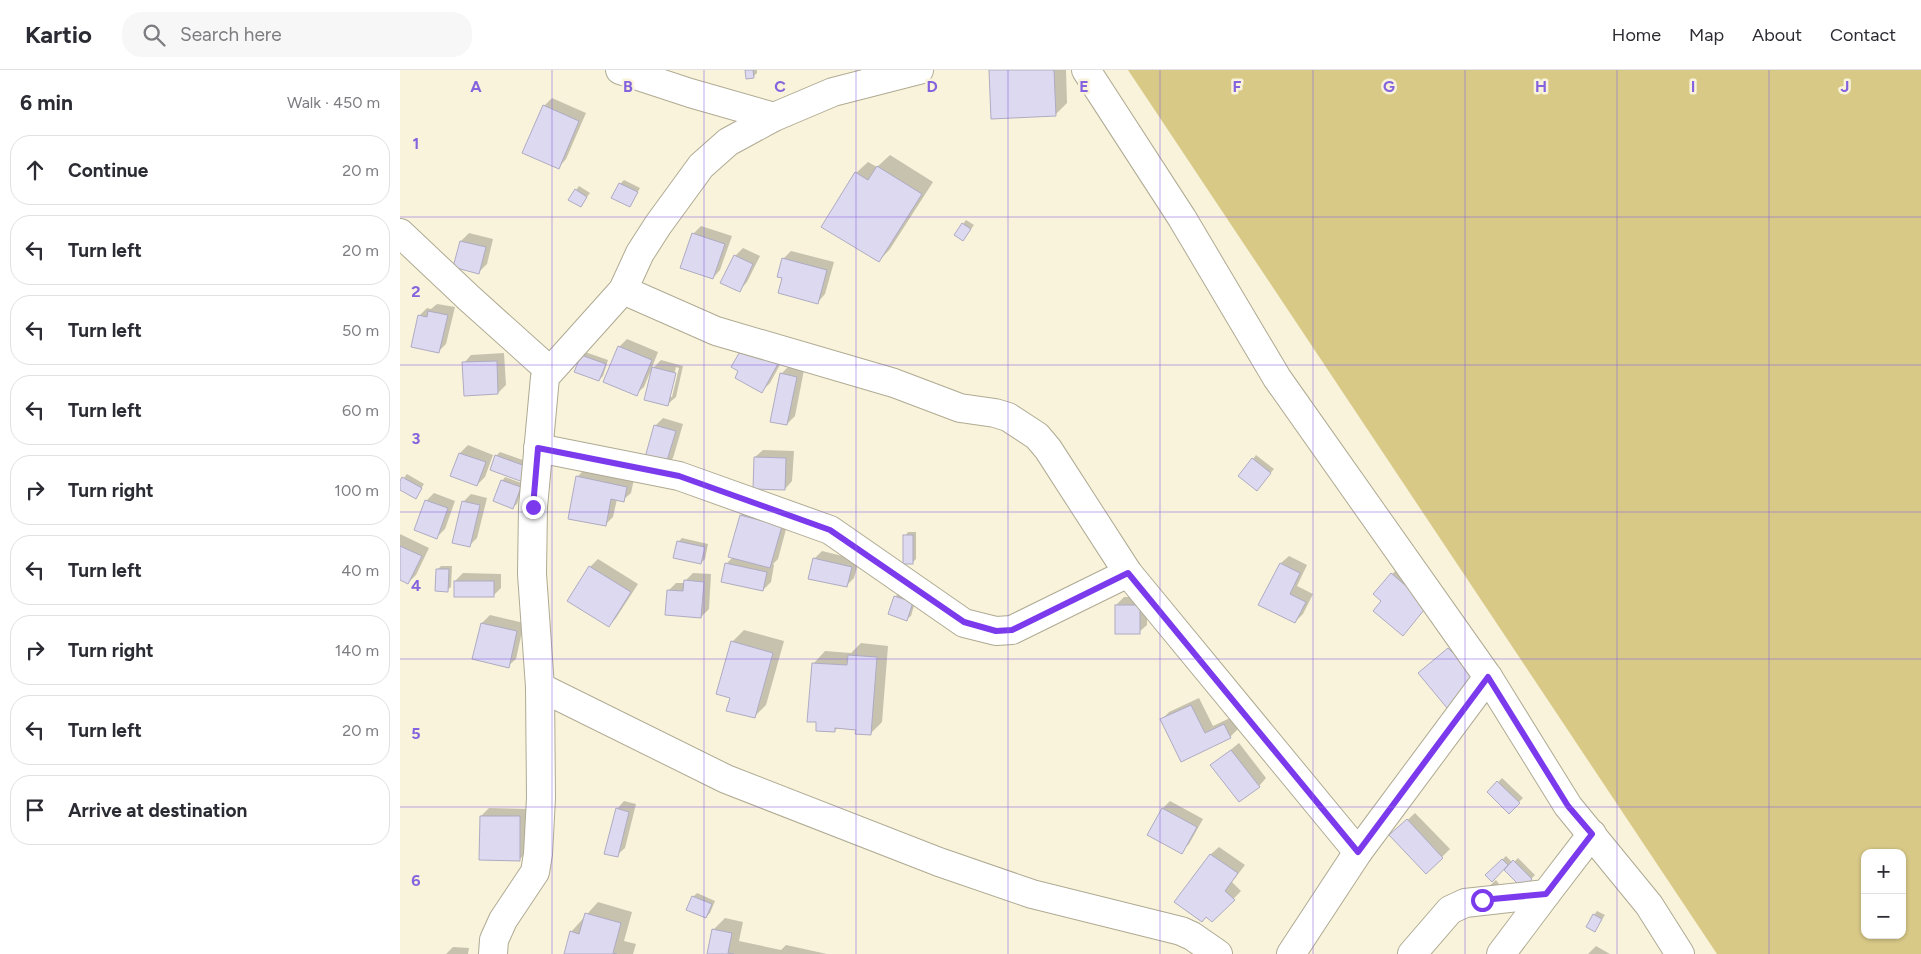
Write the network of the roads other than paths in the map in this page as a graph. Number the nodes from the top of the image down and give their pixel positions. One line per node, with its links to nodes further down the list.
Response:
1 (620, 70): 5 (street)
2 (919, 70): 4 (street)
3 (1086, 70): 11 (street)
4 (831, 81): 5 (street)
5 (774, 117): 7 (street)
6 (400, 233): 8 (street)
7 (624, 290): 8 (street); 10 (street)
8 (549, 370): 9 (street)
9 (538, 448): 10 (street); 12 (street)
10 (1128, 573): 14 (street)
11 (1488, 677): 13 (street); 14 (street)
12 (540, 687): 17 (street); 18 (street)
13 (1592, 834): 15 (street); 21 (street)
14 (1358, 852): 19 (street)
15 (1546, 894): 16 (street); 20 (street)
16 (1427, 948)
17 (493, 954)
18 (1218, 954)
19 (1292, 954)
20 (1502, 954)
21 (1680, 954)

